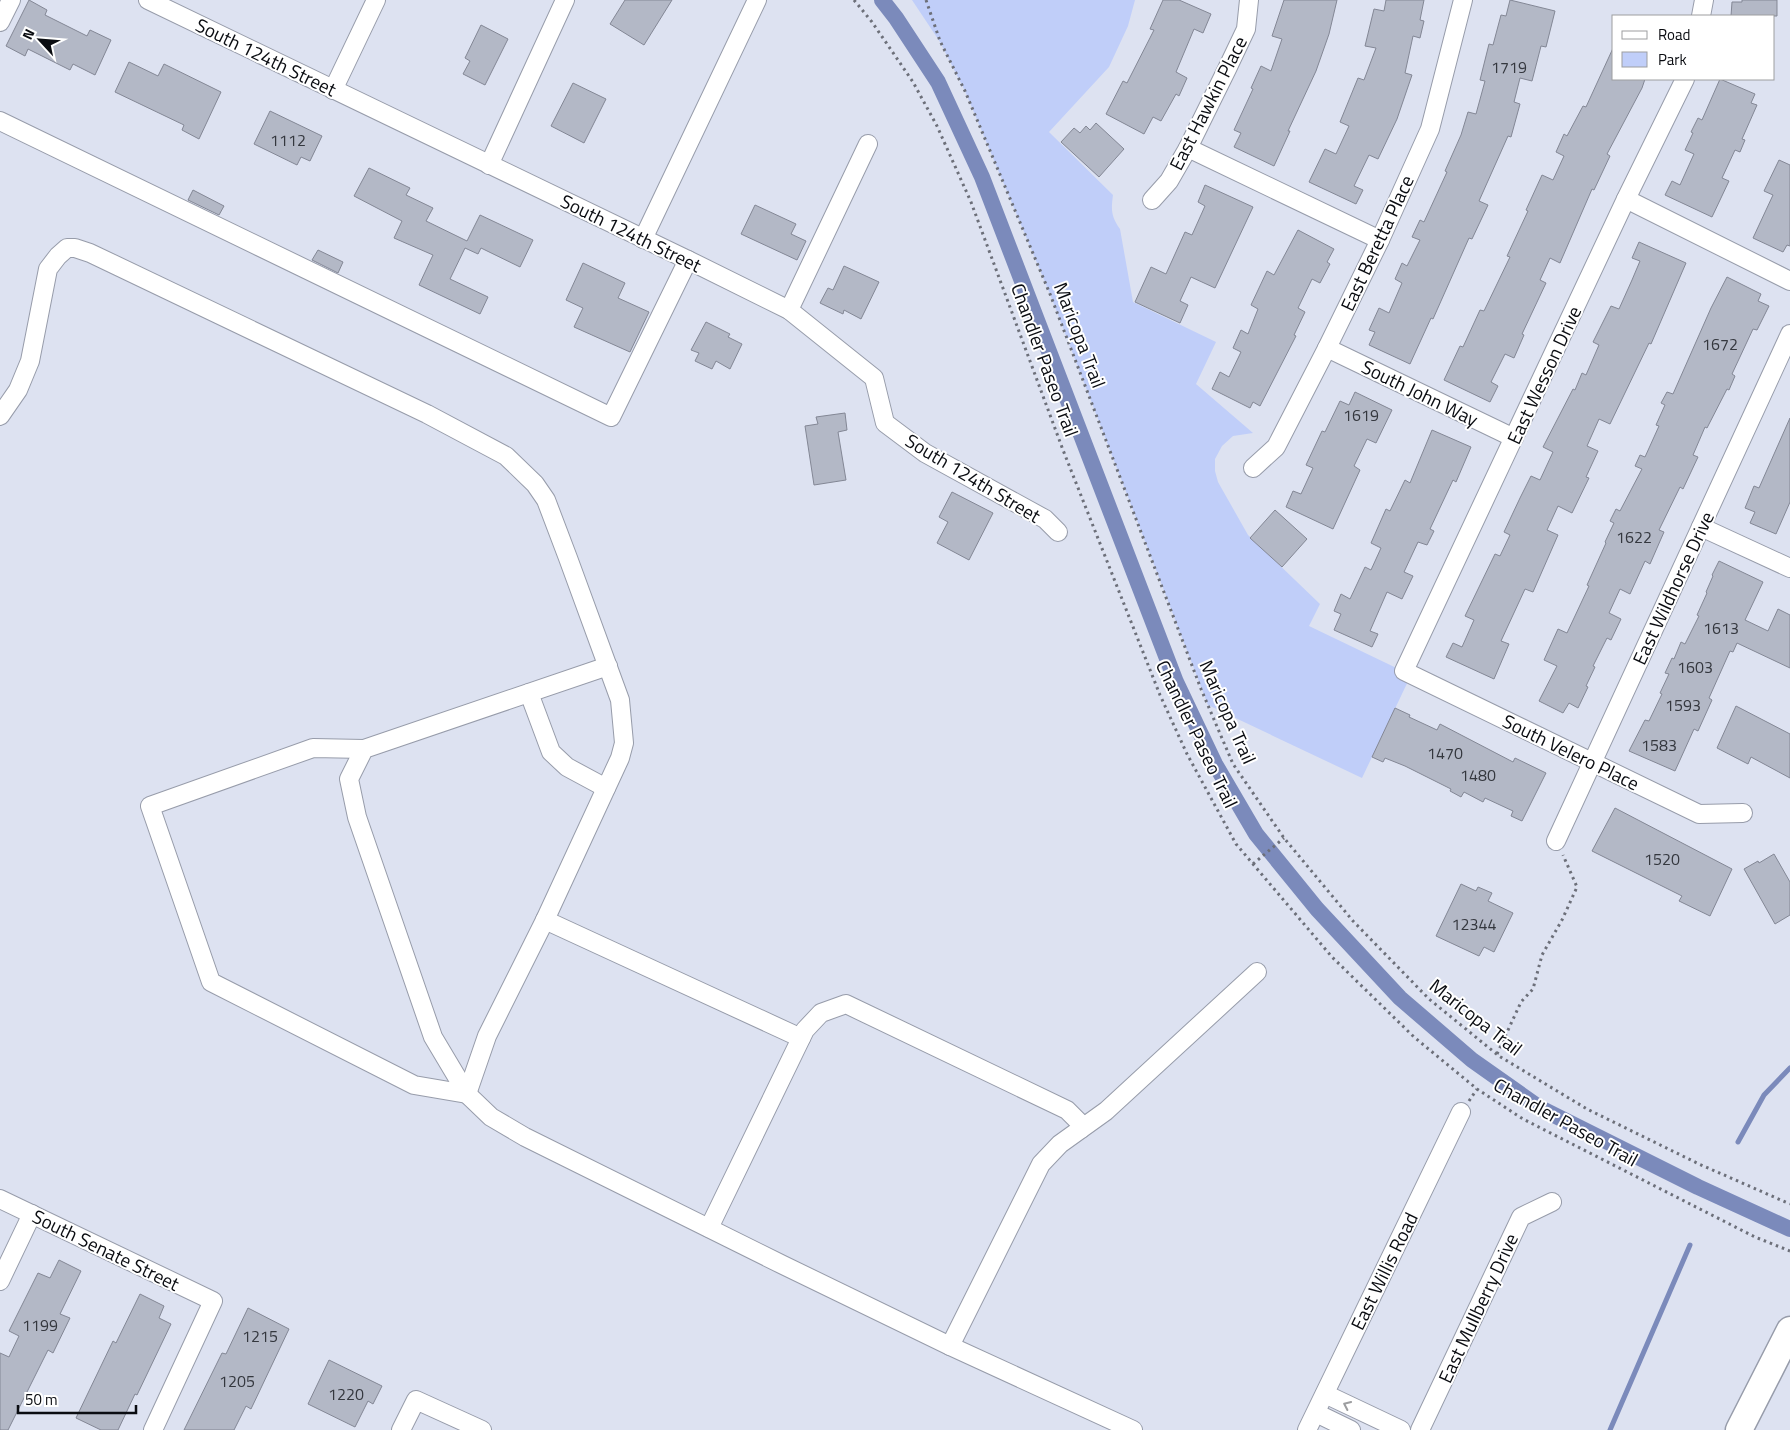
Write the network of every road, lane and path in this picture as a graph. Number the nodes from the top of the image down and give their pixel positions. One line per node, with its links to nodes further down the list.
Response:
1 (11, 0): 12 (street)
2 (148, 0): 14 (street, South 124th Street)
3 (376, 0): 14 (street)
4 (565, 0): 18 (street)
5 (757, 0): 21 (street)
6 (854, 0): 43 (path, Chandler Paseo Trail)
7 (926, 0): 41 (path, Maricopa Trail)
8 (1249, 0): 17 (street, East Hawkin Place)
9 (1463, 0): 22 (street, East Beretta Place)
10 (1704, 0): 11 (street)
11 (1701, 15)
12 (0, 22)
13 (1685, 80): 19 (street, East Wesson Drive)
14 (333, 90): 18 (street, South 124th Street)
15 (0, 121): 23 (street)
16 (868, 144): 25 (street)
17 (1188, 148): 20 (street, East Hawkin Place); 22 (street)
18 (489, 165): 21 (street, South 124th Street)
19 (1626, 199): 24 (street); 29 (street, East Wesson Drive)
20 (1152, 200)
21 (643, 239): 23 (street, South 124th Street)
22 (1380, 240): 27 (street, East Beretta Place)
23 (688, 260): 25 (street, South 124th Street)
24 (1790, 281)
25 (788, 310): 32 (street, South 124th Street)
26 (1790, 334): 31 (street, East Wildhorse Drive)
27 (1327, 348): 29 (street, South John Way); 30 (street, East Beretta Place)
28 (0, 416): 34 (street)
29 (1514, 438): 35 (street, East Wesson Drive)
30 (1253, 468)
31 (1701, 527): 33 (street); 38 (street, East Wildhorse Drive)
32 (1058, 532)
33 (1790, 568)
34 (608, 666): 36 (street); 39 (street)
35 (1404, 671): 38 (street, South Velero Place)
36 (529, 693): 37 (street); 39 (street)
37 (364, 749): 48 (street); 48 (street)
38 (1592, 763): 40 (street, South Velero Place); 42 (street, East Wildhorse Drive)
39 (606, 788): 44 (street)
40 (1742, 813)
41 (1284, 838): 43 (path); 47 (path, Maricopa Trail)
42 (1556, 841): 47 (path)
43 (1253, 864): 56 (path, Chandler Paseo Trail)
44 (545, 920): 46 (street); 48 (street)
45 (1257, 972): 50 (street)
46 (801, 1038): 50 (street); 55 (street)
47 (1496, 1054): 53 (path, Maricopa Trail)
48 (467, 1094): 55 (street)
49 (1461, 1112): 61 (street, East Willis Road)
50 (1081, 1128): 60 (street)
51 (0, 1199): 54 (street, South Senate Street)
52 (1552, 1202): 71 (street, East Mullberry Drive)
53 (1790, 1204)
54 (32, 1214): 57 (street); 64 (street, South Senate Street)
55 (709, 1228): 60 (street)
56 (1790, 1251)
57 (0, 1281)
58 (1790, 1330): 72 (highway)
59 (1790, 1334): 73 (highway)
60 (950, 1346): 67 (street)
61 (1325, 1394): 62 (street, East Willis Road); 63 (street, one-way to 61)
62 (1316, 1413): 68 (street, East Willis Road); 69 (street)
63 (1375, 1424): 70 (street)
64 (153, 1430)
65 (401, 1430): 66 (street)
66 (482, 1430)
67 (1133, 1430)
68 (1307, 1430)
69 (1351, 1430)
70 (1401, 1430)
71 (1420, 1430)
72 (1739, 1430)
73 (1746, 1430)

